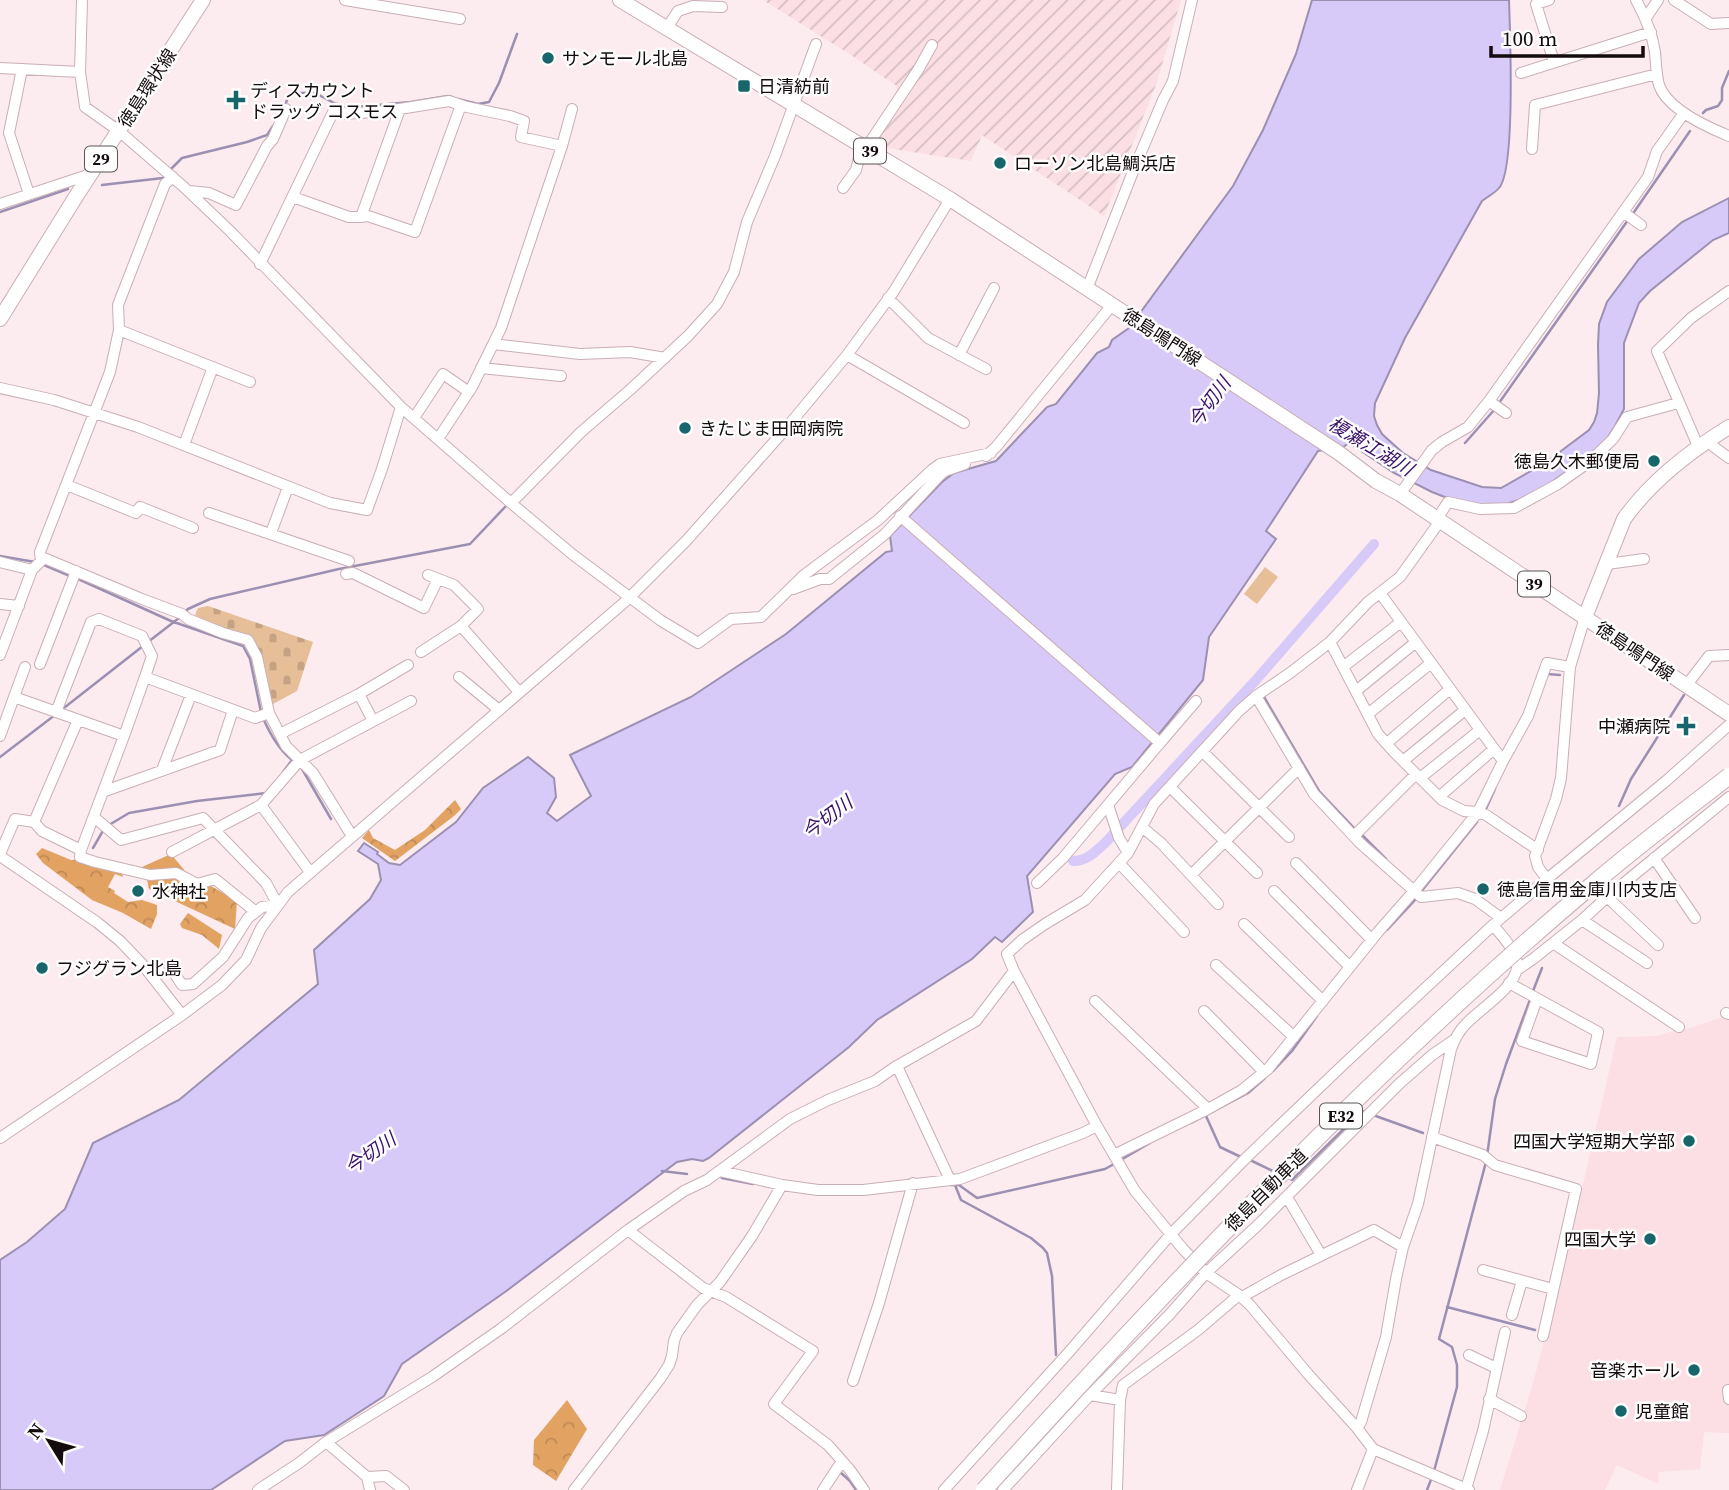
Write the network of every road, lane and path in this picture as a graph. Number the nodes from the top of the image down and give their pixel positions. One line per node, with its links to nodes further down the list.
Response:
1 (82, 0): 21 (street)
2 (203, 0): 30 (main road, 徳島環状線 / 29)
3 (345, 0): 12 (street)
4 (620, 0): 14 (main road, 徳島鳴門線 / 39)
5 (1192, 0): 48 (street)
6 (1549, 0): 18 (street)
7 (1636, 0): 11 (street)
8 (1658, 0): 11 (street)
9 (1674, 0): 13 (street)
10 (722, 7): 14 (street)
11 (1646, 18): 15 (street)
12 (460, 19)
13 (1729, 23)
14 (667, 28): 24 (main road, 徳島鳴門線 / 39)
15 (1651, 32): 18 (street); 23 (street)
16 (816, 44): 24 (street)
17 (932, 44): 33 (street)
18 (1553, 62): 22 (street)
19 (0, 68): 20 (street)
20 (22, 69): 21 (street); 39 (street)
21 (80, 72): 30 (street)
22 (1521, 73)
23 (1657, 74): 29 (street); 34 (street)
24 (794, 104): 33 (main road, 徳島鳴門線 / 39); 58 (street)
25 (461, 105): 27 (street); 32 (street); 44 (street)
26 (286, 109): 38 (street)
27 (400, 109): 40 (street); 44 (street)
28 (572, 109): 32 (street)
29 (1684, 113): 31 (street); 43 (street)
30 (119, 131): 35 (main road, 徳島環状線 / 29); 36 (street)
31 (1729, 136)
32 (562, 146): 54 (street)
33 (864, 147): 37 (street); 41 (main road, 徳島鳴門線 / 39)
34 (1532, 149)
35 (90, 174): 39 (street); 52 (main road, 徳島環状線 / 29)
36 (173, 177): 38 (street); 53 (street)
37 (844, 188)
38 (189, 191): 46 (street)
39 (29, 194): 42 (street)
40 (293, 197): 44 (street); 46 (street)
41 (950, 199): 48 (main road, 徳島鳴門線 / 39); 50 (street)
42 (0, 204)
43 (1625, 214): 45 (street); 80 (street)
44 (361, 218)
45 (1639, 224)
46 (260, 264): 68 (street)
47 (994, 288): 57 (street)
48 (1087, 289): 51 (main road, 徳島鳴門線 / 39)
49 (1729, 291): 67 (street)
50 (888, 299): 56 (street); 57 (street)
51 (1114, 306): 76 (street); 80 (main road, 徳島鳴門線 / 39)
52 (0, 319)
53 (119, 330): 59 (street); 69 (street)
54 (493, 344): 55 (street); 60 (street)
55 (534, 349): 58 (street); 62 (street)
56 (847, 355): 71 (street); 97 (street)
57 (959, 355): 61 (street)
58 (665, 358): 81 (street)
59 (213, 367): 64 (street); 75 (street)
60 (481, 368): 62 (street); 66 (street)
61 (986, 369)
62 (529, 373): 63 (street)
63 (561, 376)
64 (250, 382)
65 (0, 388): 69 (street)
66 (469, 393): 70 (street); 73 (street)
67 (1678, 402): 74 (street); 84 (street)
68 (401, 407): 70 (street); 79 (street)
69 (93, 413): 75 (street); 78 (street)
70 (414, 418): 73 (street)
71 (964, 423)
72 (1729, 427): 74 (main road)
73 (438, 439): 81 (street)
74 (1703, 443): 77 (street); 91 (main road)
75 (184, 445): 79 (street)
76 (991, 453): 83 (street); 95 (street)
77 (1729, 458)
78 (67, 485): 85 (street); 88 (street)
79 (288, 487): 86 (street)
80 (1403, 491): 84 (main road, 徳島鳴門線 / 39)
81 (511, 503): 97 (street)
82 (209, 513): 86 (street)
83 (901, 518): 95 (street); 140 (street)
84 (1438, 520): 96 (street); 100 (main road, 徳島鳴門線 / 39)
85 (193, 528)
86 (271, 533): 89 (street)
87 (1644, 559): 91 (street)
88 (41, 561): 92 (street); 93 (street)
89 (349, 561)
90 (0, 562): 92 (street)
91 (1607, 564): 100 (main road)
92 (32, 570): 99 (street)
93 (76, 571): 109 (street); 130 (street)
94 (346, 574): 102 (street)
95 (790, 590): 97 (street)
96 (1380, 593): 101 (street); 103 (street)
97 (630, 598): 119 (street)
98 (0, 604): 99 (street)
99 (19, 606): 106 (street)
100 (1585, 617): 113 (street); 116 (main road, 徳島鳴門線 / 39)
101 (1401, 622): 104 (street); 112 (street)
102 (461, 626): 105 (street); 119 (street)
103 (1330, 642): 112 (street); 122 (street)
104 (1416, 642): 108 (street); 118 (street)
105 (421, 652)
106 (0, 655)
107 (1729, 655): 116 (street)
108 (1431, 663): 117 (street); 131 (street)
109 (40, 664)
110 (408, 665): 120 (street)
111 (24, 667): 123 (street)
112 (1343, 667): 118 (street)
113 (1570, 667): 146 (street); 168 (street)
114 (145, 677): 121 (street); 129 (street); 139 (street)
115 (459, 677): 128 (street)
116 (1686, 685): 132 (main road, 徳島鳴門線 / 39)
117 (1450, 690): 126 (street); 141 (street)
118 (1356, 691): 131 (street)
119 (519, 692): 128 (street)
120 (359, 694): 134 (street); 137 (street)
121 (191, 695): 127 (street); 148 (street)
122 (1256, 696): 143 (street); 147 (street)
123 (14, 697): 129 (street); 138 (street)
124 (411, 701): 134 (street)
125 (1196, 701): 140 (street)
126 (1465, 709): 136 (street); 145 (street)
127 (233, 710): 130 (street); 148 (street)
128 (499, 710): 164 (street)
129 (56, 712): 133 (street)
130 (269, 713): 137 (street)
131 (1368, 714): 141 (street)
132 (1729, 714)
133 (78, 720): 139 (street); 160 (street)
134 (373, 721): 144 (street)
135 (1729, 725): 178 (street)
136 (1480, 730): 142 (street); 149 (street)
137 (280, 734): 144 (street)
138 (0, 736)
139 (124, 736): 152 (street)
140 (1158, 741): 156 (street)
141 (1387, 743): 145 (street)
142 (1494, 749): 146 (street); 153 (street)
143 (1203, 752): 151 (street); 157 (street)
144 (300, 760): 155 (street); 164 (street)
145 (1403, 761): 149 (street)
146 (1503, 761): 158 (street)
147 (1299, 768): 157 (street); 163 (street)
148 (162, 770): 152 (street)
149 (1418, 776): 153 (street); 163 (street)
150 (1729, 776): 254 (highway, 徳島自動車道 / E32, bridge)
151 (1170, 787): 161 (street); 166 (street)
152 (105, 790): 159 (street)
153 (1439, 797): 158 (street)
154 (1729, 797): 172 (street)
155 (261, 805): 162 (street); 175 (street)
156 (1108, 805): 170 (street); 179 (street)
157 (1259, 807): 165 (street); 166 (street)
158 (1482, 813): 168 (street); 181 (street)
159 (94, 817): 162 (street); 167 (street)
160 (34, 822): 167 (street); 171 (street)
161 (1142, 827): 170 (street); 177 (street)
162 (214, 830): 169 (street); 184 (street)
163 (1357, 832): 181 (street)
164 (352, 836): 175 (street)
165 (1289, 837)
166 (1225, 841): 176 (street); 177 (street)
167 (82, 850): 185 (street)
168 (1538, 850): 178 (street)
169 (172, 852)
170 (1128, 853): 173 (street)
171 (0, 855): 205 (street)
172 (1654, 858): 182 (street); 186 (street)
173 (1119, 863): 190 (street); 199 (street)
174 (1296, 863): 191 (street)
175 (310, 872): 184 (street)
176 (1257, 873)
177 (1191, 874): 183 (street)
178 (1547, 879): 188 (street)
179 (1037, 883)
180 (1274, 891): 197 (street)
181 (1417, 894): 188 (street); 191 (street)
182 (1607, 897): 187 (street); 193 (street)
183 (1219, 904)
184 (278, 905): 185 (street); 205 (street)
185 (256, 912): 195 (street)
186 (1695, 918)
187 (1582, 920): 192 (street); 194 (street)
188 (1497, 922): 198 (street); 222 (street)
189 (1244, 924): 203 (street)
190 (1184, 932)
191 (1372, 940): 197 (street)
192 (1553, 943): 198 (street); 206 (street)
193 (1658, 945)
194 (1647, 963)
195 (169, 965)
196 (1216, 965): 207 (street)
197 (1350, 967): 203 (street)
198 (1517, 970): 200 (street)
199 (1014, 971): 209 (street); 212 (street)
200 (1509, 983): 201 (street); 208 (street)
201 (1533, 997): 201 (street)
202 (1095, 1002): 211 (street)
203 (1323, 1002): 207 (street)
204 (1204, 1011): 210 (street)
205 (182, 1015): 214 (street)
206 (1679, 1027)
207 (1294, 1037): 210 (street)
208 (1455, 1039): 213 (street); 220 (street)
209 (897, 1066): 216 (street); 217 (street)
210 (1264, 1072): 211 (street)
211 (1208, 1109): 215 (street)
212 (1097, 1126): 215 (street); 217 (street)
213 (1432, 1137): 223 (street); 228 (street)
214 (0, 1138)
215 (1116, 1160): 222 (street)
216 (720, 1171): 219 (street); 221 (street)
217 (950, 1180): 218 (street)
218 (912, 1187): 219 (street); 236 (street)
219 (780, 1188): 229 (street)
220 (1287, 1197): 224 (street); 226 (street)
221 (628, 1230): 229 (street); 242 (street)
222 (1171, 1234): 226 (street); 253 (street)
223 (1403, 1247): 224 (street); 241 (street)
224 (1321, 1255): 230 (street)
225 (1483, 1270): 227 (street)
226 (1206, 1273): 230 (street); 237 (street)
227 (1522, 1281): 228 (street); 231 (street)
228 (1553, 1289): 233 (street)
229 (711, 1290): 244 (street); 250 (street)
230 (1240, 1296): 239 (street); 241 (street)
231 (1512, 1315)
232 (1505, 1332): 235 (street)
233 (1543, 1336)
234 (1469, 1355): 235 (street)
235 (1496, 1368): 238 (street)
236 (853, 1381)
237 (1090, 1395): 239 (street); 255 (street)
238 (1489, 1399): 240 (street); 246 (street)
239 (1120, 1400): 256 (street)
240 (1521, 1416)
241 (1357, 1428): 243 (street)
242 (326, 1442): 245 (street); 247 (street)
243 (1373, 1448): 246 (street); 257 (street)
244 (842, 1461): 251 (street); 252 (street)
245 (367, 1477): 248 (street); 249 (street)
246 (1468, 1489)
247 (258, 1490)
248 (370, 1490)
249 (404, 1490)
250 (574, 1490)
251 (823, 1490)
252 (864, 1490)
253 (944, 1490)
254 (984, 1490)
255 (1003, 1490)
256 (1117, 1490)
257 (1357, 1490)

